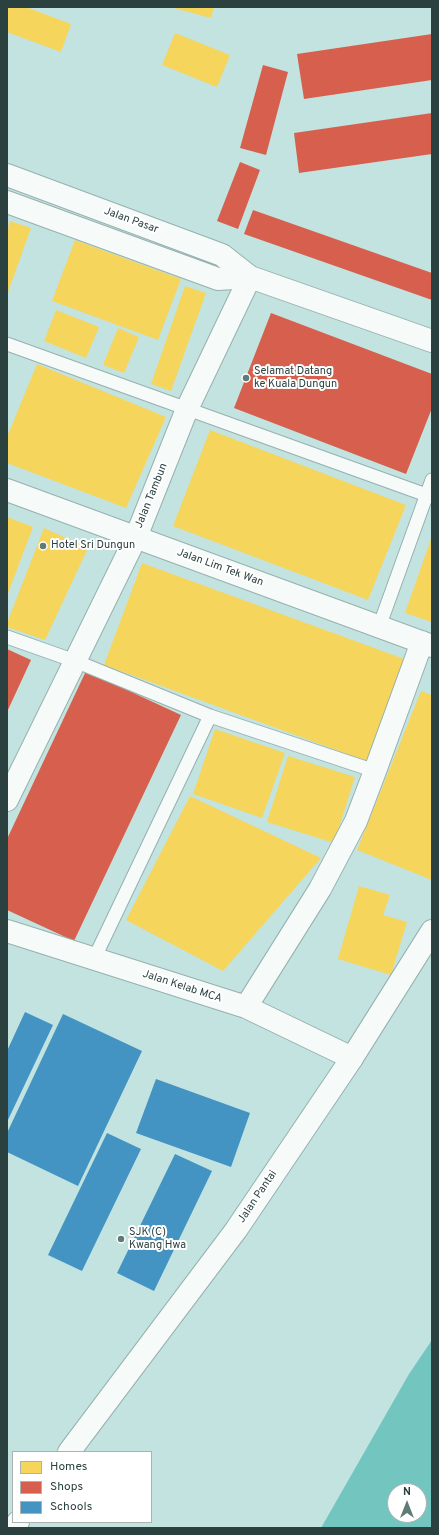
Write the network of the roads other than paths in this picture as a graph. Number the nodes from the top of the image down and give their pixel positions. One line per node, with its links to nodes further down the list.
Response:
1 (7, 175): 3 (street, Jalan Pasar)
2 (7, 202): 3 (street, Jalan Pasar)
3 (250, 277): 4 (street, Jalan Pasar); 6 (street, Jalan Tambun)
4 (432, 341)
5 (7, 344): 6 (lane)
6 (187, 409): 9 (lane); 10 (street, Jalan Tambun)
7 (432, 480): 9 (lane)
8 (7, 490): 10 (street, Jalan Lim Tek Wan)
9 (429, 496): 11 (lane)
10 (136, 537): 11 (street, Jalan Lim Tek Wan); 14 (street, Jalan Tambun)
11 (379, 626): 13 (street, Jalan Lim Tek Wan)
12 (7, 637): 14 (lane)
13 (427, 644): 16 (street)
14 (75, 661): 15 (lane); 17 (street, Jalan Tambun)
15 (210, 716): 16 (lane); 20 (lane)
16 (375, 771): 21 (street)
17 (7, 800)
18 (7, 931): 20 (street, Jalan Kelab MCA)
19 (432, 931): 22 (street, Jalan Pantai)
20 (94, 959): 21 (street, Jalan Kelab MCA)
21 (246, 1007): 22 (street, Jalan Kelab MCA)
22 (352, 1058): 23 (street, Jalan Pantai)
23 (69, 1451)

